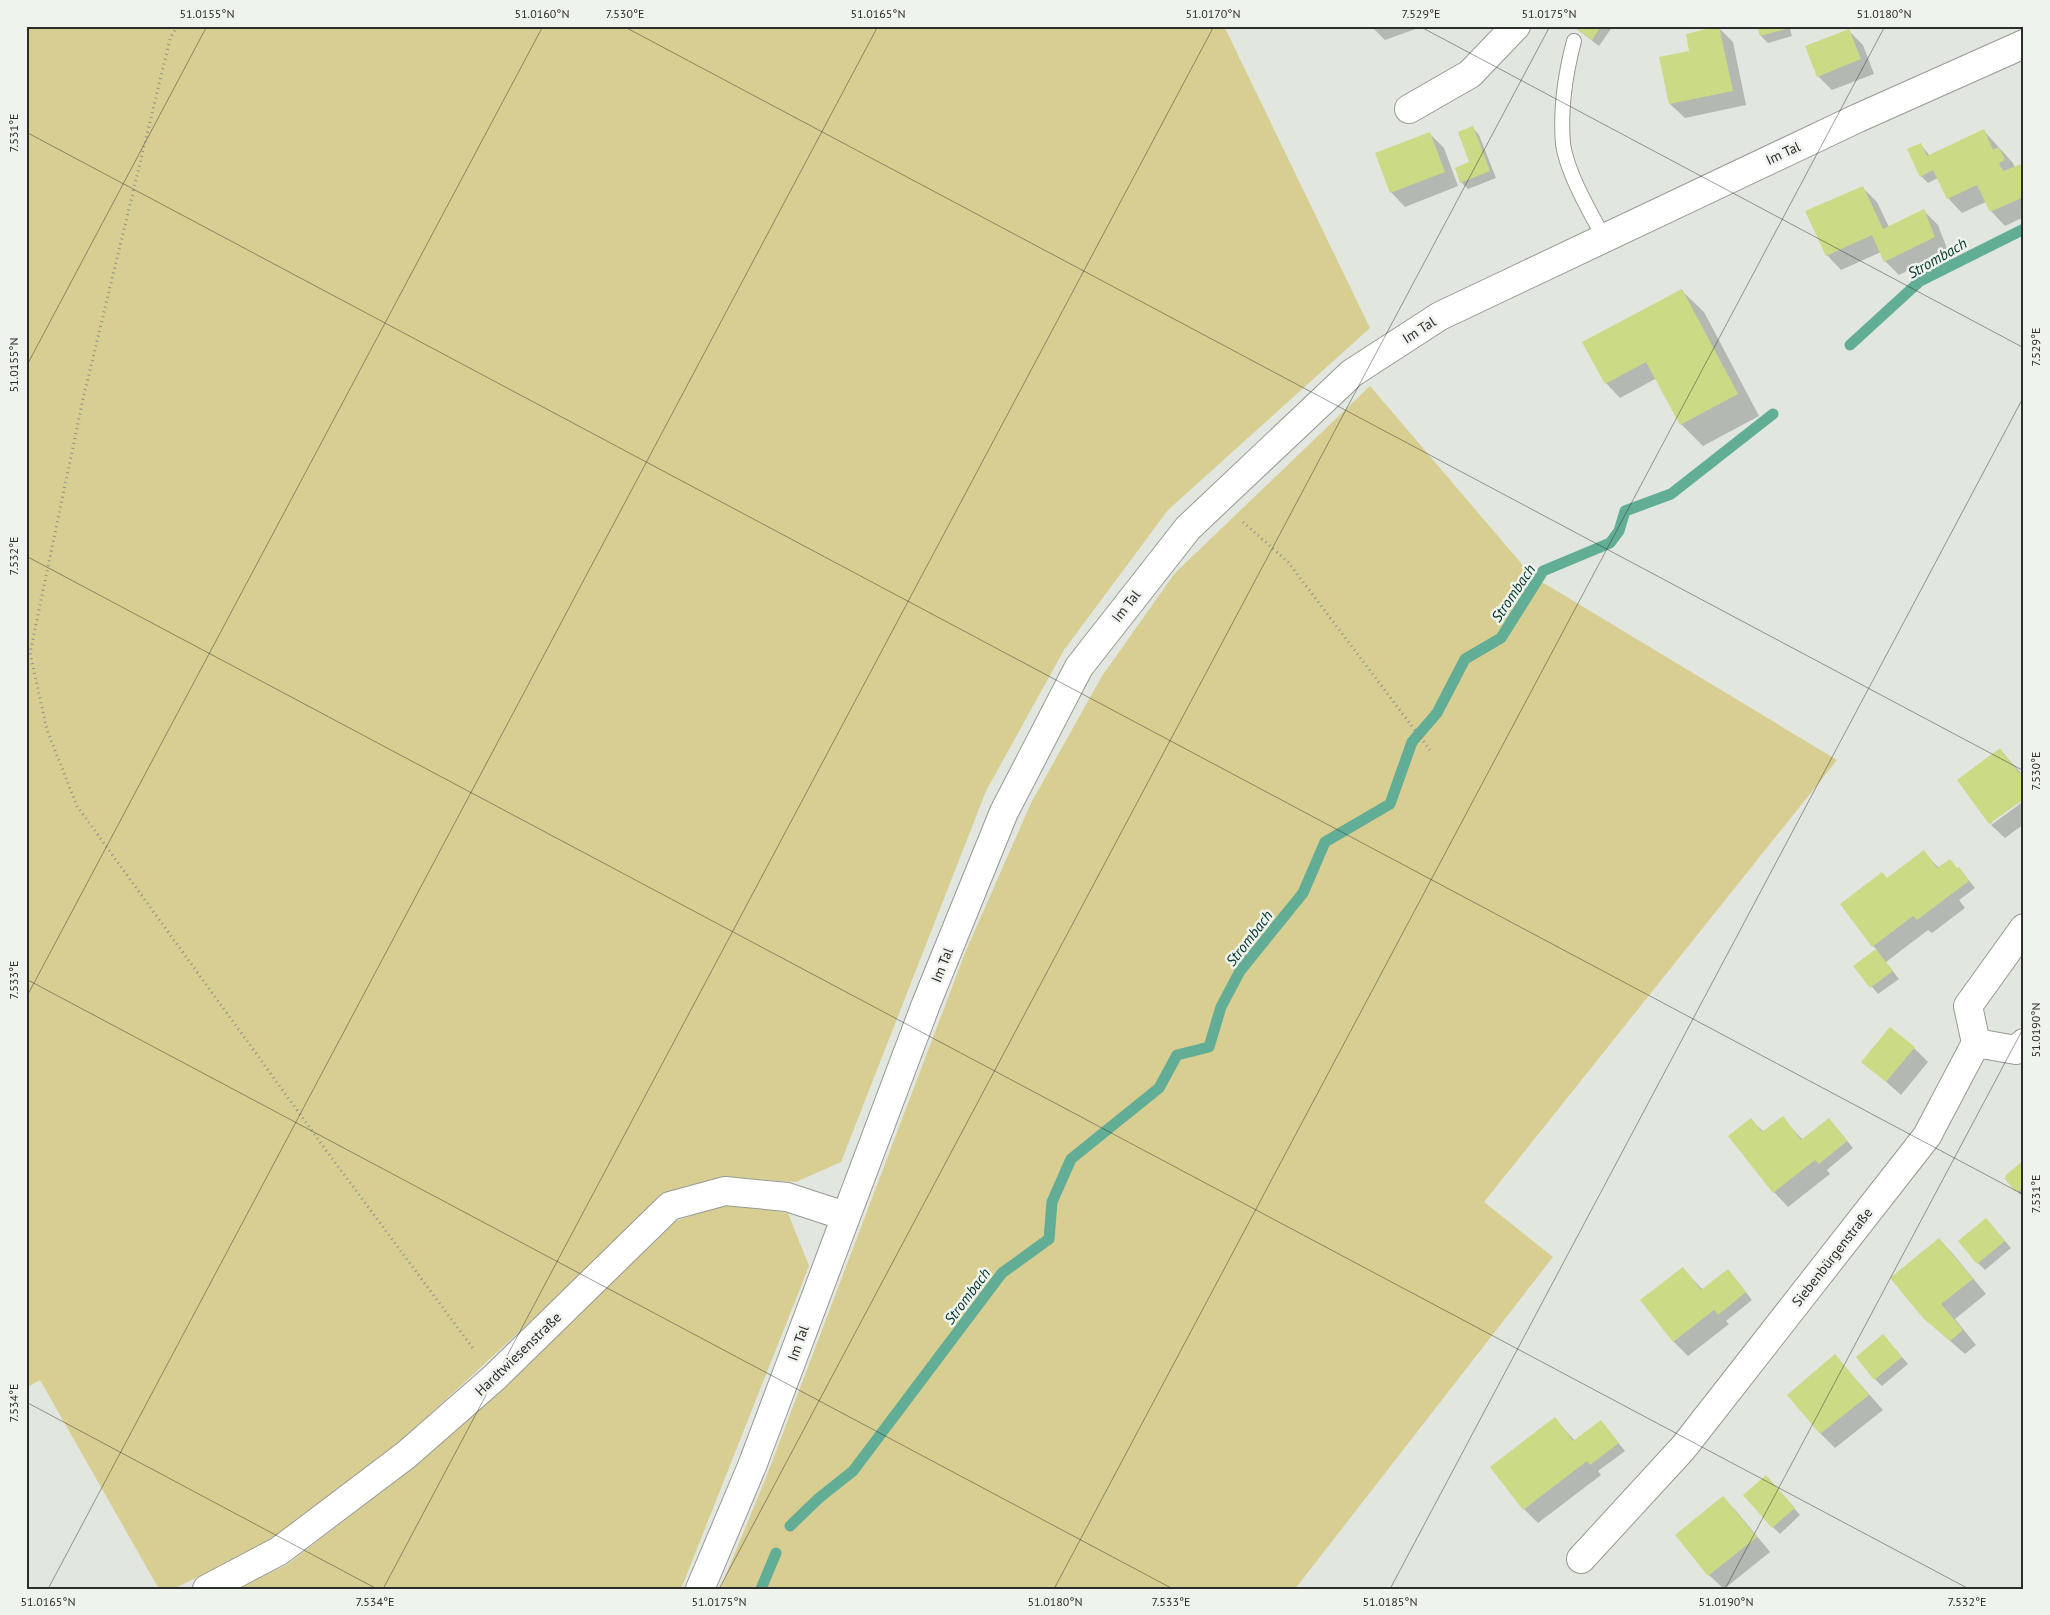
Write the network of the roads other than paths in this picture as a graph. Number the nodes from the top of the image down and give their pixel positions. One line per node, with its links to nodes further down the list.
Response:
1 (1516, 26): 4 (main road)
2 (1574, 41): 5 (lane)
3 (2024, 44): 5 (main road, Im Tal)
4 (1409, 109)
5 (1604, 238): 9 (main road, Im Tal)
6 (2024, 928): 7 (main road)
7 (1976, 1043): 8 (main road); 10 (main road, Siebenbürgenstraße)
8 (2024, 1043)
9 (845, 1216): 11 (main road, Hardtwiesenstraße); 12 (main road, Im Tal)
10 (1581, 1559)
11 (207, 1589)
12 (700, 1589)

